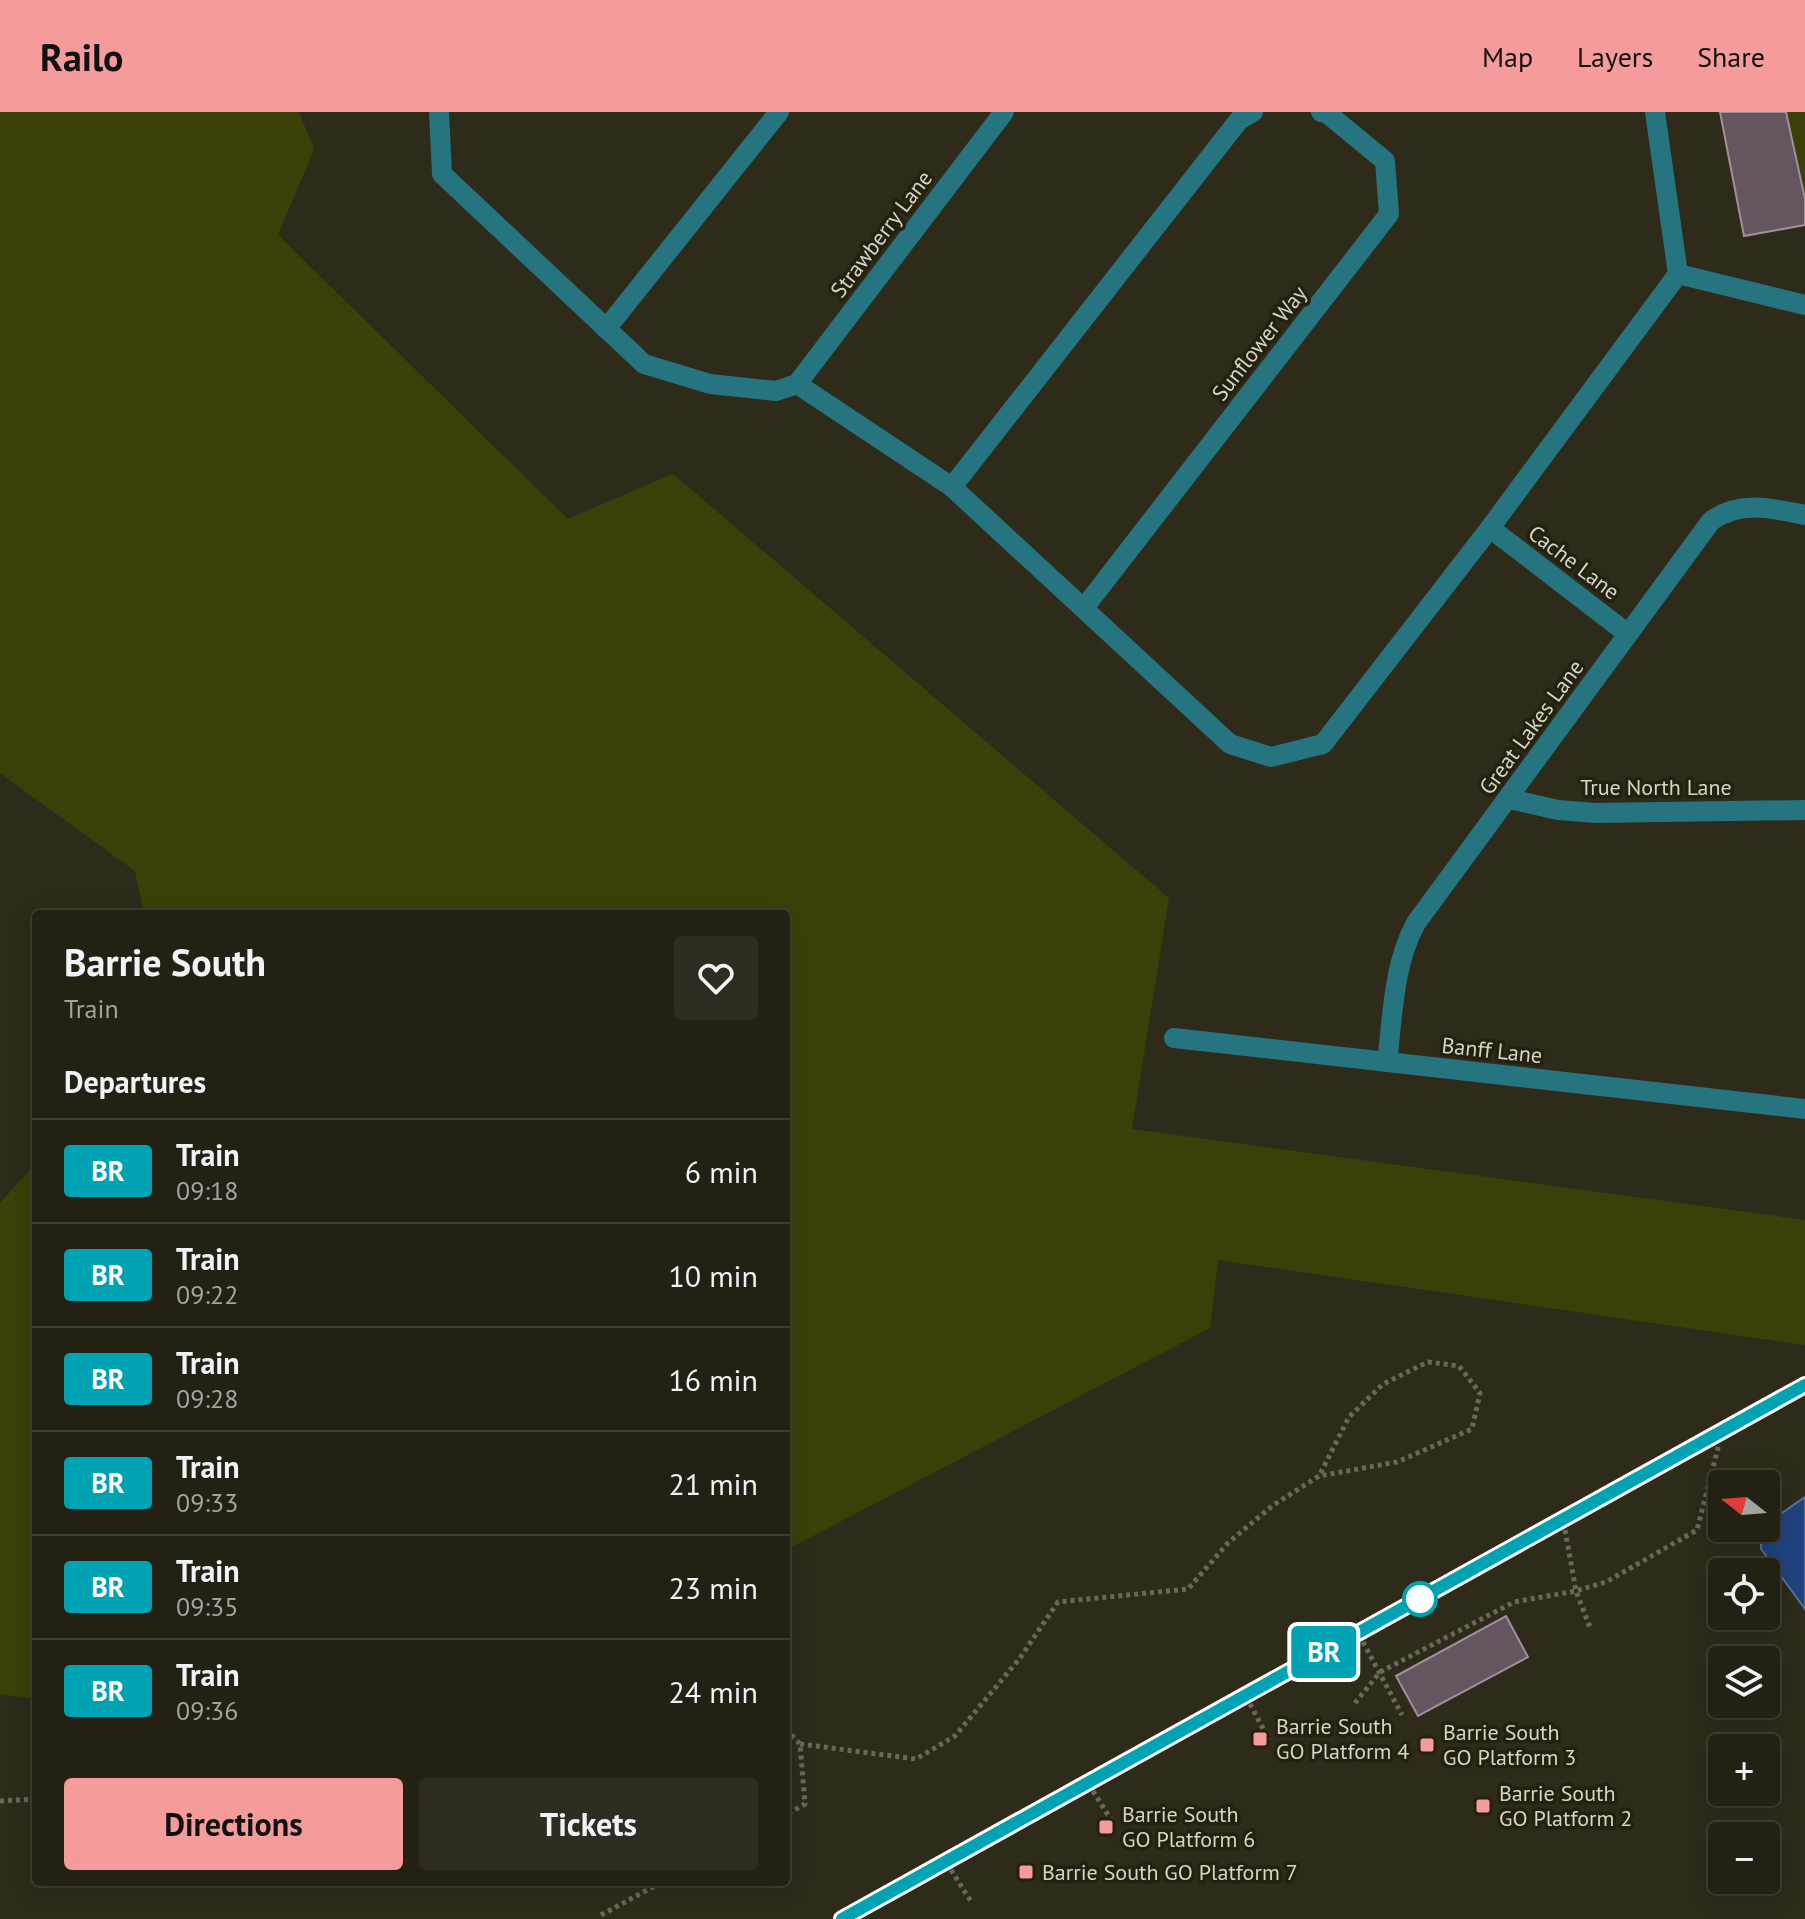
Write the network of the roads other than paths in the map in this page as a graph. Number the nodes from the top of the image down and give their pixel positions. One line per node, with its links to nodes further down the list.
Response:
1 (439, 112): 9 (street)
2 (779, 112): 9 (street)
3 (1004, 112): 10 (street, Strawberry Lane)
4 (1253, 112): 11 (street)
5 (1321, 112): 14 (street, Sunflower Way)
6 (1655, 112): 7 (street)
7 (1678, 274): 8 (street); 13 (street)
8 (1805, 305)
9 (606, 329): 10 (street)
10 (797, 384): 11 (street)
11 (952, 487): 14 (street)
12 (1805, 515): 15 (street, Great Lakes Lane)
13 (1490, 528): 14 (street); 15 (street, Cache Lane)
14 (1084, 608)
15 (1628, 634): 16 (street, Great Lakes Lane)
16 (1509, 799): 17 (street, True North Lane); 19 (street, Great Lakes Lane)
17 (1805, 810)
18 (1174, 1038): 19 (street, Banff Lane)
19 (1387, 1062): 20 (street, Banff Lane)
20 (1805, 1109)

